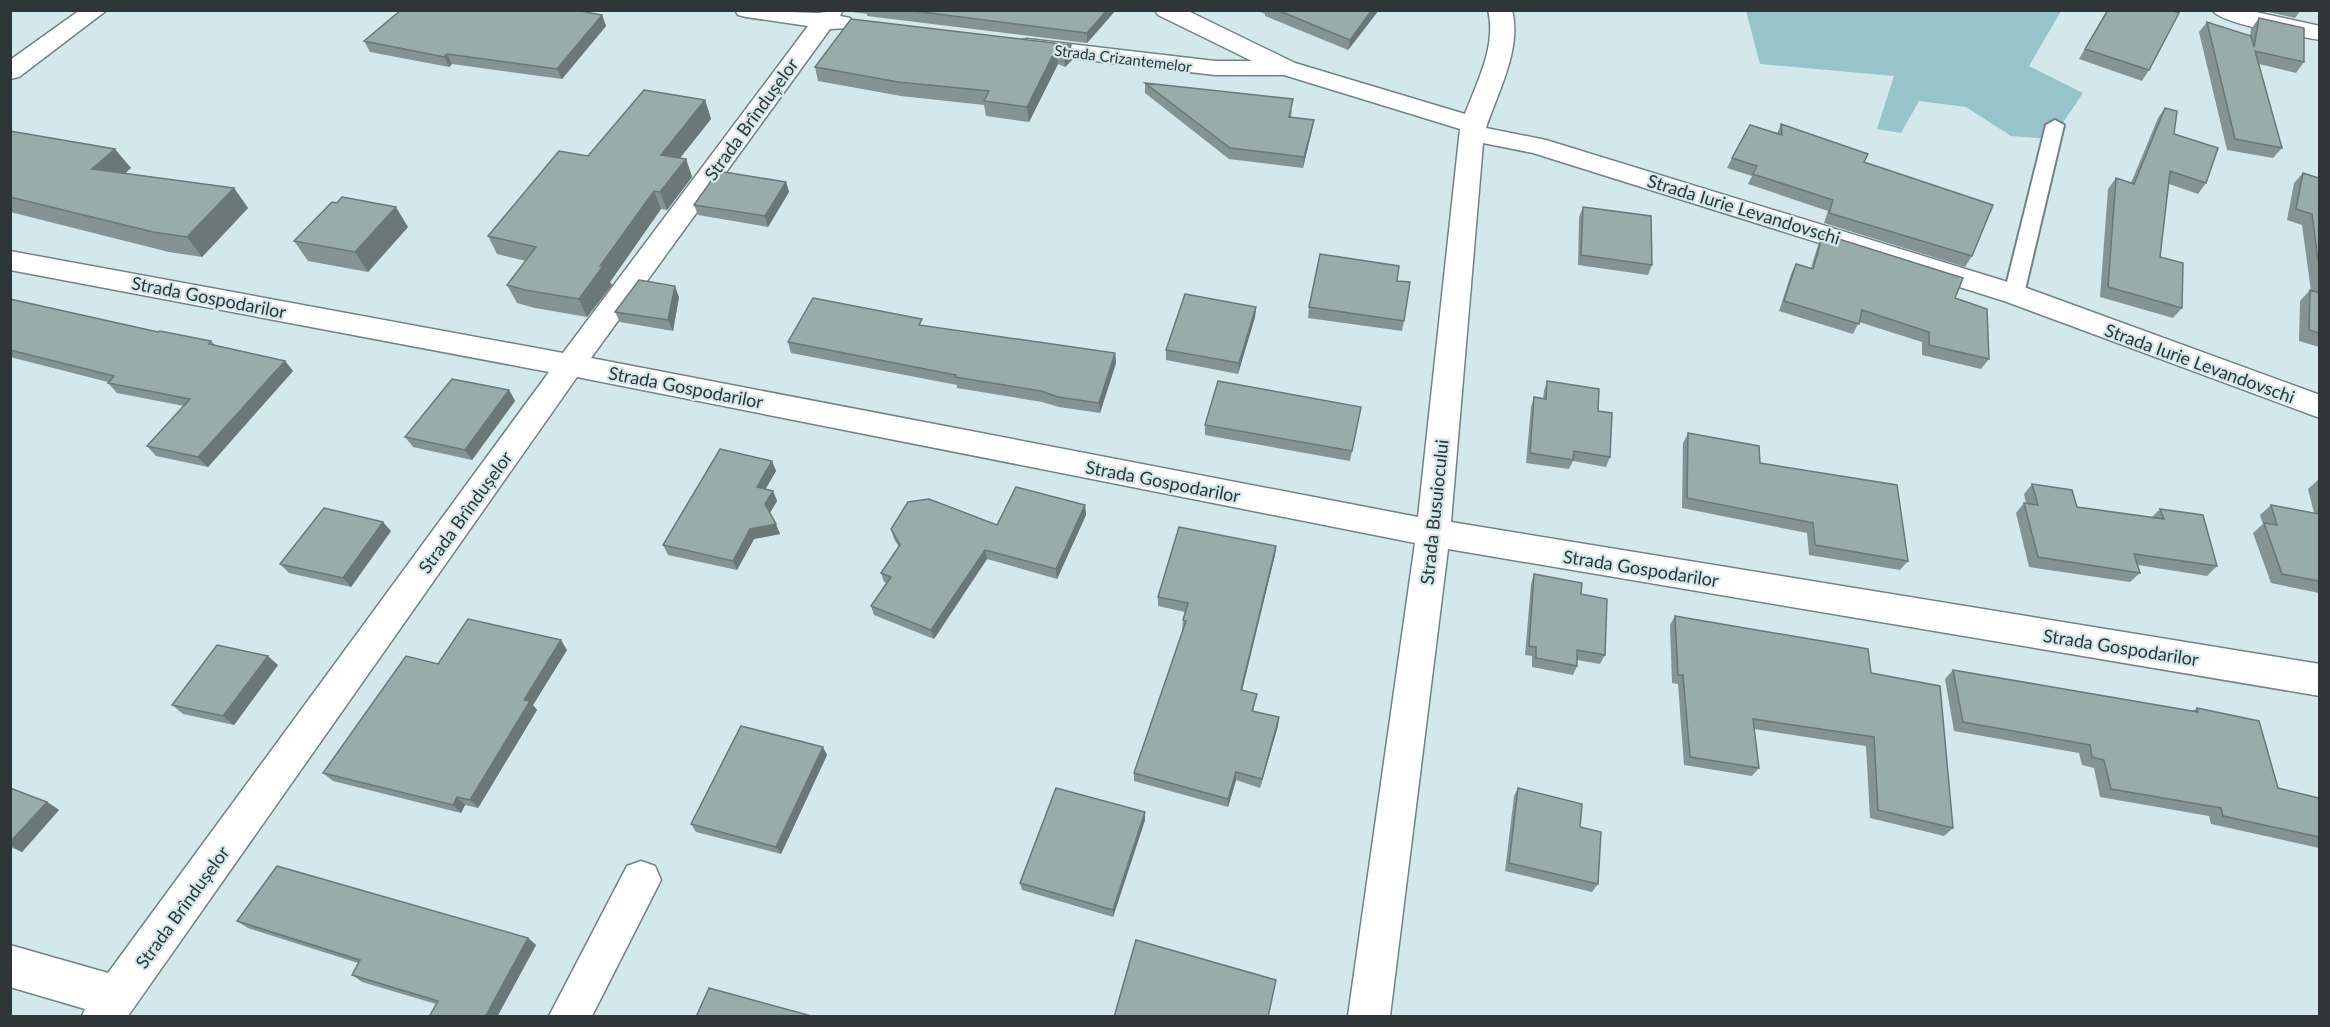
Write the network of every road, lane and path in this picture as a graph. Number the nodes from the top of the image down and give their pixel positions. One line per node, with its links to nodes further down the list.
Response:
1 (96, 10): 10 (street)
2 (746, 10): 6 (street)
3 (1166, 10): 9 (street, Strada Iurie Levandovschi)
4 (1500, 10): 12 (street, Strada Busuiocului)
5 (2223, 10): 7 (street)
6 (838, 19): 15 (street, Strada Brîndușelor)
7 (2319, 33)
8 (1000, 43): 9 (street, Strada Crizantemelor)
9 (1286, 68): 12 (street, Strada Iurie Levandovschi)
10 (10, 72)
11 (2055, 125): 14 (lane)
12 (1472, 129): 14 (street, Strada Iurie Levandovschi); 17 (street, Strada Busuiocului)
13 (10, 260): 15 (street, Strada Gospodarilor)
14 (2014, 294): 16 (street, Strada Iurie Levandovschi)
15 (570, 365): 17 (street, Strada Gospodarilor); 21 (street, Strada Brîndușelor)
16 (2319, 407)
17 (1433, 533): 18 (street, Strada Gospodarilor); 23 (street, Strada Busuiocului)
18 (2319, 680)
19 (641, 880): 22 (street)
20 (10, 966): 21 (street)
21 (110, 1007)
22 (570, 1017)
23 (1369, 1017)

